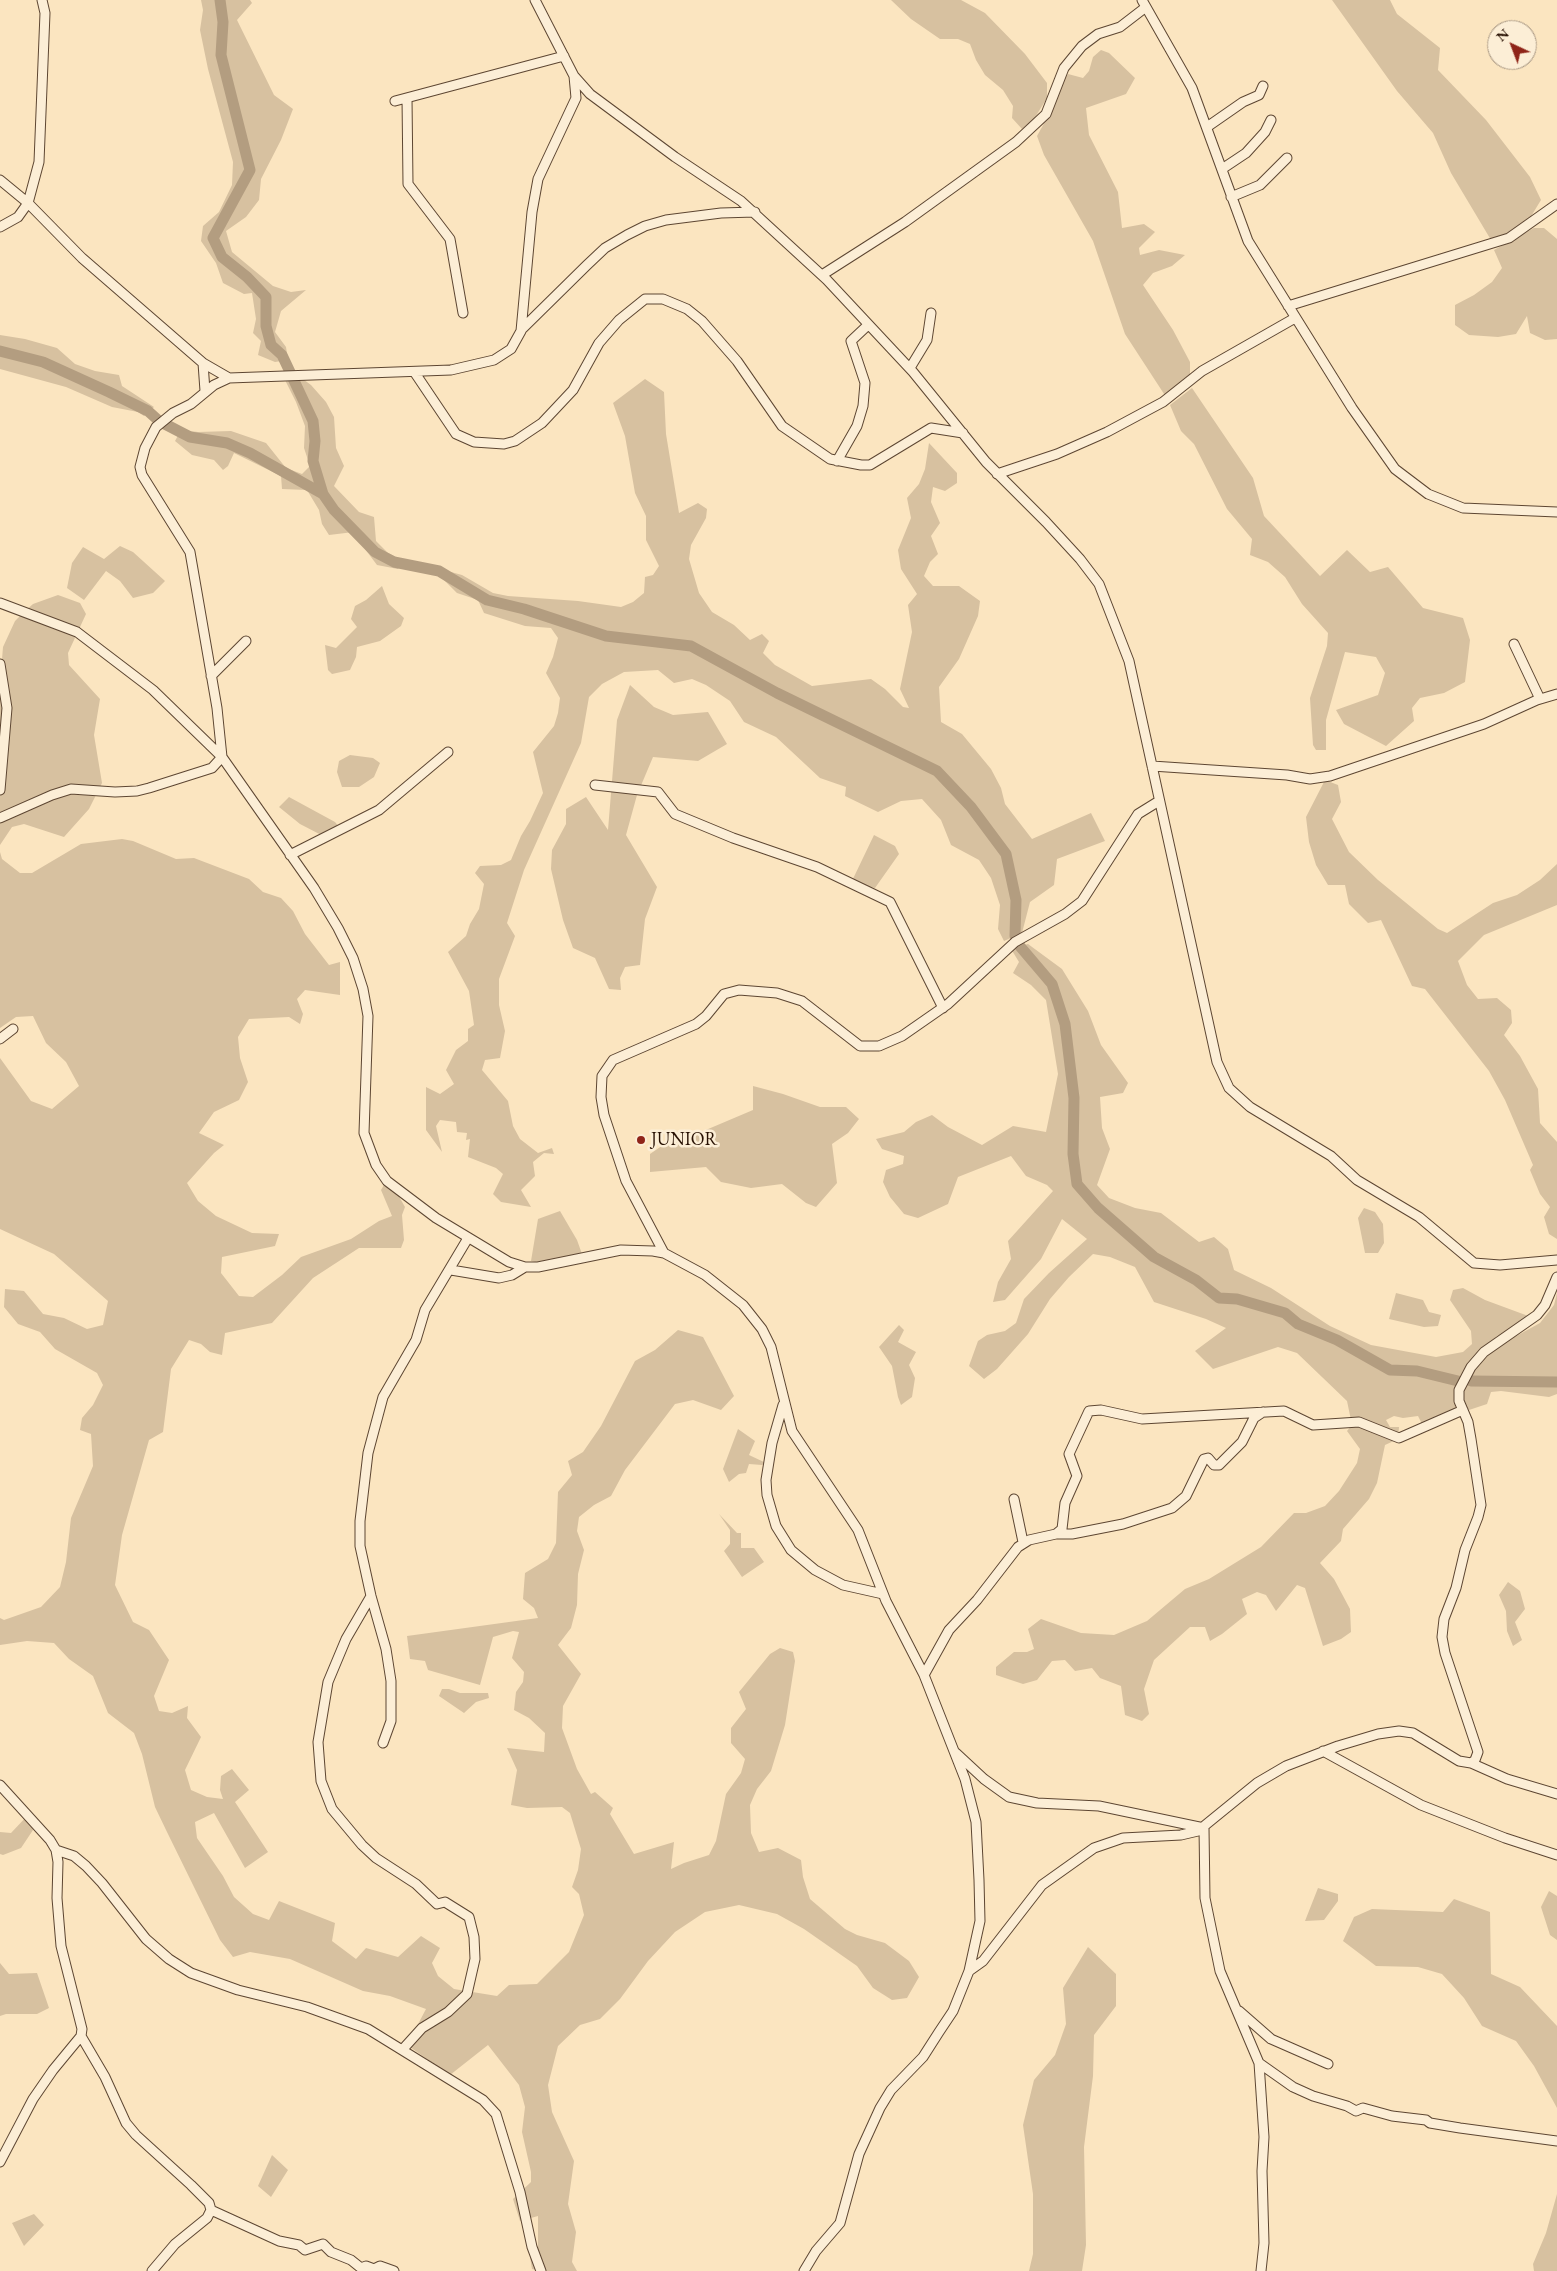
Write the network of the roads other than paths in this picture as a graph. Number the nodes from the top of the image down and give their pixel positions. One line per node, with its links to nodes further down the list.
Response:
1 (42, 0): 15 (street)
2 (535, 0): 4 (street)
3 (1144, 4): 10 (street); 19 (street)
4 (564, 56): 5 (street); 7 (street)
5 (574, 76): 17 (street); 25 (street)
6 (1263, 86): 10 (street)
7 (407, 98): 8 (street); 21 (street)
8 (395, 101)
9 (1271, 120): 12 (street)
10 (1208, 127): 12 (street)
11 (1287, 158): 14 (street)
12 (1222, 169): 14 (street)
13 (0, 180): 15 (street)
14 (1231, 197): 20 (street)
15 (28, 203): 18 (street); 26 (street)
16 (1557, 204): 20 (street)
17 (755, 212): 19 (street); 25 (street)
18 (0, 227)
19 (822, 274): 24 (street)
20 (1288, 306): 23 (street)
21 (463, 313)
22 (931, 314): 27 (street)
23 (1295, 318): 33 (street); 34 (street)
24 (868, 325): 27 (street); 32 (street)
25 (521, 331): 28 (street)
26 (203, 363): 29 (street); 30 (street)
27 (910, 368): 31 (street)
28 (415, 373): 29 (street); 32 (street)
29 (228, 378): 30 (street)
30 (205, 391): 39 (street)
31 (963, 433): 32 (street); 33 (street)
32 (837, 461)
33 (997, 474): 45 (street)
34 (1557, 512)
35 (0, 602): 44 (street)
36 (246, 641): 39 (street)
37 (1514, 644): 41 (street)
38 (0, 664): 42 (street)
39 (211, 676): 44 (street)
40 (1557, 694): 41 (street)
41 (1540, 699): 45 (street)
42 (3, 741): 47 (street)
43 (448, 752): 50 (street)
44 (222, 757): 49 (street); 50 (street)
45 (1152, 766): 48 (street)
46 (595, 785): 51 (street)
47 (0, 790)
48 (1159, 801): 51 (street); 56 (street)
49 (0, 818)
50 (290, 855): 54 (street)
51 (943, 1008): 55 (street)
52 (13, 1029): 53 (street)
53 (0, 1039)
54 (468, 1238): 57 (street); 58 (street)
55 (664, 1253): 57 (street); 60 (street)
56 (1557, 1260)
57 (525, 1267): 58 (street)
58 (451, 1270): 67 (street)
59 (1557, 1277): 61 (street)
60 (784, 1402): 66 (street); 66 (street)
61 (1463, 1410): 62 (street); 72 (street)
62 (1263, 1412): 64 (street); 64 (street)
63 (1014, 1499): 65 (street)
64 (1056, 1534): 65 (street)
65 (1023, 1542): 68 (street)
66 (883, 1594): 68 (street)
67 (371, 1596): 69 (street); 81 (street)
68 (924, 1675): 70 (street)
69 (383, 1744)
70 (954, 1751): 75 (street); 78 (street)
71 (1323, 1751): 72 (street); 75 (street); 77 (street)
72 (1471, 1763): 74 (street)
73 (0, 1785): 76 (street)
74 (1557, 1794)
75 (1204, 1828): 78 (street); 79 (street)
76 (56, 1850): 80 (street); 81 (street)
77 (1557, 1855)
78 (969, 1971): 90 (street)
79 (1236, 2007): 82 (street); 83 (street)
80 (81, 2036): 85 (street); 86 (street)
81 (403, 2049): 89 (street)
82 (1259, 2063): 84 (street); 91 (street)
83 (1328, 2064)
84 (1557, 2141)
85 (0, 2162)
86 (211, 2210): 87 (street); 88 (street)
87 (152, 2271)
88 (394, 2271)
89 (541, 2271)
90 (804, 2271)
91 (1261, 2271)

